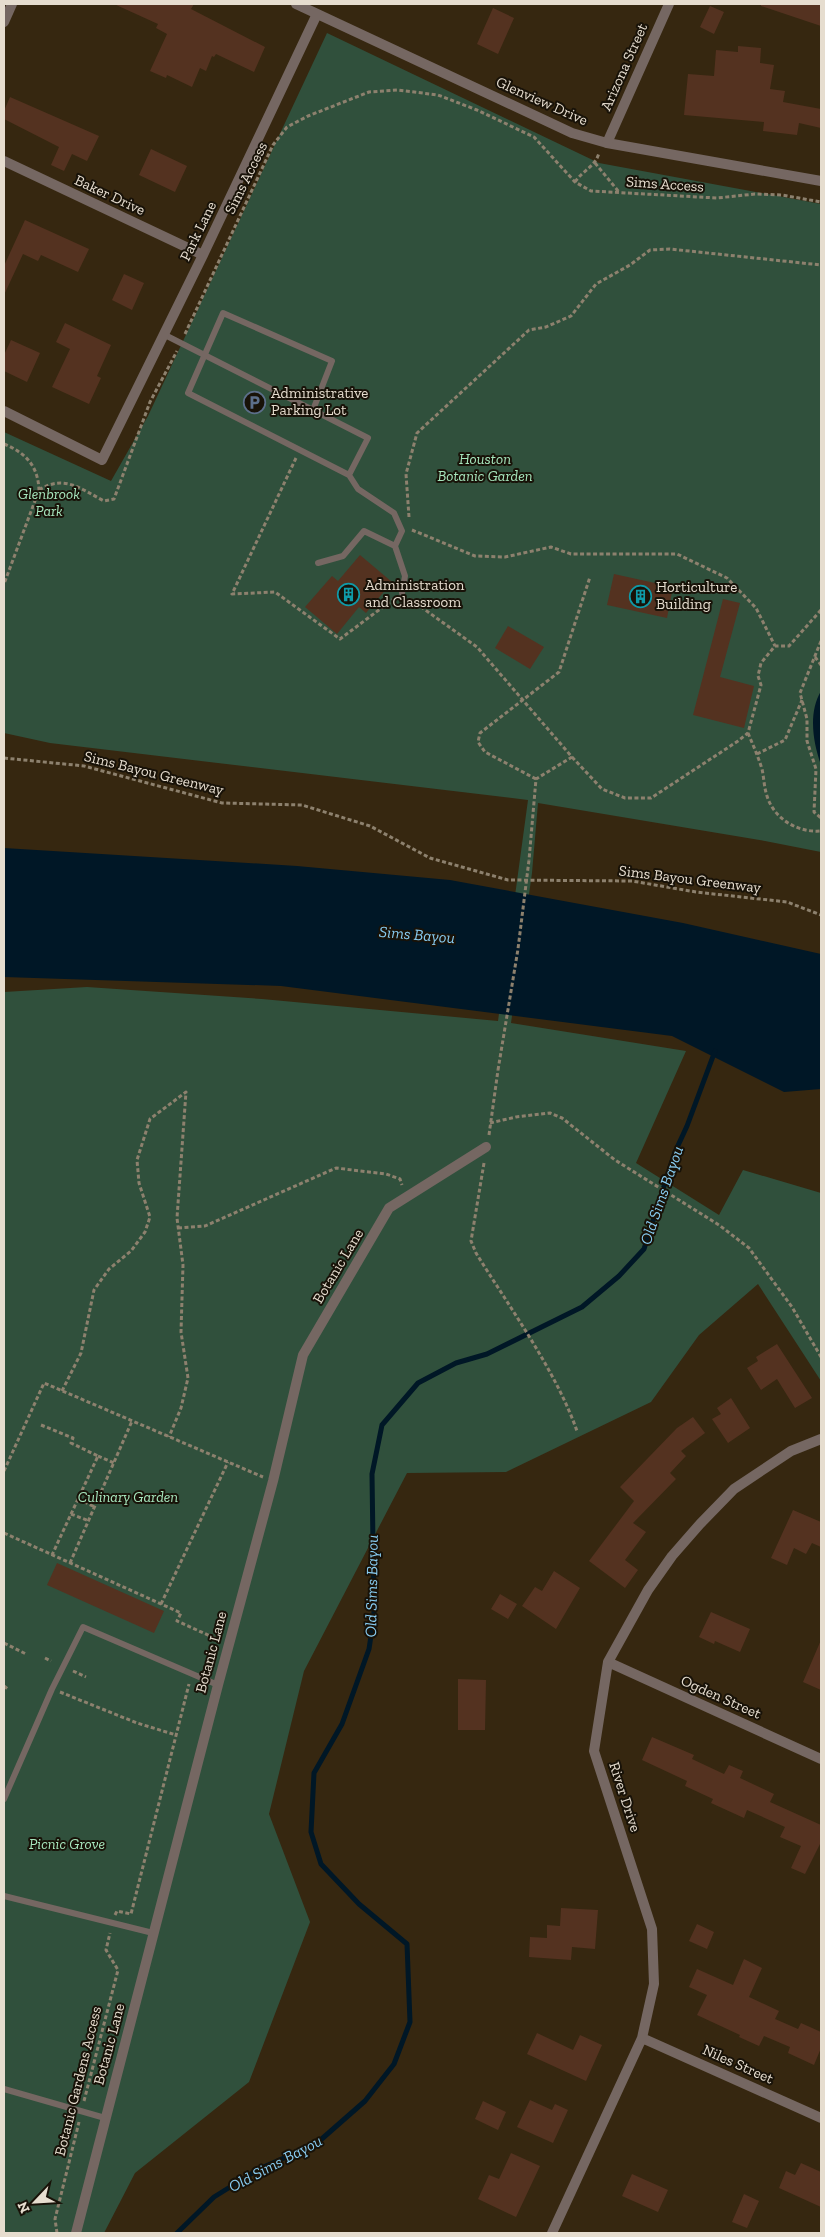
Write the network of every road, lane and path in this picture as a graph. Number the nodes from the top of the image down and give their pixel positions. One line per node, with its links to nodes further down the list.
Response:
1 (12, 4): 5 (street)
2 (296, 4): 4 (street, Glenview Drive)
3 (669, 4): 6 (street, Arizona Street)
4 (317, 14): 6 (street, Glenview Drive); 14 (street, Park Lane)
5 (4, 22)
6 (607, 143): 10 (street, Glenview Drive)
7 (598, 156): 9 (path)
8 (4, 161): 14 (street, Baker Drive)
9 (596, 163): 11 (path); 12 (path)
10 (821, 181)
11 (575, 182): 12 (path, Sims Access); 17 (path, Sims Access)
12 (619, 192): 13 (path, Sims Access)
13 (821, 202)
14 (203, 255): 16 (street, Park Lane)
15 (821, 265): 32 (path)
16 (163, 334): 17 (lane); 20 (street, Park Lane)
17 (180, 344): 18 (lane); 24 (path, Sims Access)
18 (204, 355): 19 (lane); 19 (lane); 22 (lane)
19 (313, 410): 23 (lane)
20 (4, 411)
21 (4, 444): 24 (path)
22 (300, 450): 23 (lane); 29 (path)
23 (349, 476): 25 (lane)
24 (40, 490): 28 (path)
25 (395, 546): 26 (lane); 29 (lane)
26 (318, 563)
27 (590, 577): 35 (path)
28 (4, 584)
29 (402, 593): 35 (path)
30 (821, 610): 32 (path)
31 (821, 641): 33 (path)
32 (775, 646): 37 (path)
33 (814, 657): 34 (path); 36 (path)
34 (821, 665)
35 (523, 700): 39 (path); 41 (path)
36 (802, 700): 38 (path); 42 (path)
37 (748, 733): 38 (path); 39 (path)
38 (757, 754): 44 (path)
39 (572, 756): 41 (path)
40 (4, 758): 45 (path, Sims Bayou Greenway)
41 (536, 779): 46 (path, bridge)
42 (819, 814): 43 (path)
43 (821, 818)
44 (821, 831)
45 (821, 915)
46 (490, 1123): 47 (path); 50 (path)
47 (486, 1147): 48 (street, Botanic Lane); 54 (path)
48 (406, 1198): 49 (path); 61 (street, Botanic Lane)
49 (178, 1228): 51 (path); 55 (path)
50 (821, 1356)
51 (62, 1390): 52 (path); 60 (path)
52 (132, 1421): 55 (path); 58 (path)
53 (41, 1425): 57 (path)
54 (577, 1431)
55 (169, 1437): 59 (path)
56 (821, 1439): 75 (street, River Drive)
57 (98, 1456): 58 (path); 62 (path)
58 (114, 1462): 63 (path)
59 (228, 1462): 61 (path); 69 (path)
60 (4, 1470)
61 (273, 1481): 71 (street, Botanic Lane)
62 (78, 1499): 63 (path); 64 (path)
63 (95, 1507): 65 (path)
64 (71, 1514): 65 (path); 67 (path)
65 (89, 1521): 68 (path)
66 (4, 1533): 67 (path)
67 (52, 1555): 68 (path)
68 (70, 1563): 69 (path)
69 (161, 1604): 71 (path)
70 (4, 1643): 72 (path)
71 (229, 1644): 79 (street, Botanic Lane)
72 (26, 1654)
73 (45, 1658): 74 (path)
74 (51, 1661)
75 (608, 1662): 84 (street, Ogden Street); 90 (street, River Drive)
76 (73, 1671): 77 (path)
77 (86, 1677)
78 (190, 1683): 83 (path)
79 (218, 1685): 81 (lane); 88 (street, Botanic Lane)
80 (4, 1686): 82 (path)
81 (52, 1689): 83 (path); 85 (lane)
82 (9, 1690)
83 (176, 1736): 87 (path)
84 (821, 1759)
85 (4, 1799)
86 (4, 1896): 88 (lane)
87 (117, 1911)
88 (153, 1933): 93 (street, Botanic Lane)
89 (109, 1938): 92 (path, Botanic Gardens Access)
90 (642, 2038): 94 (street, Niles Street); 97 (street, River Drive)
91 (4, 2089): 92 (lane)
92 (82, 2111): 93 (lane); 95 (path, Botanic Gardens Access)
93 (105, 2118): 96 (street, Botanic Lane)
94 (821, 2118)
95 (57, 2233)
96 (76, 2233)
97 (552, 2233)

